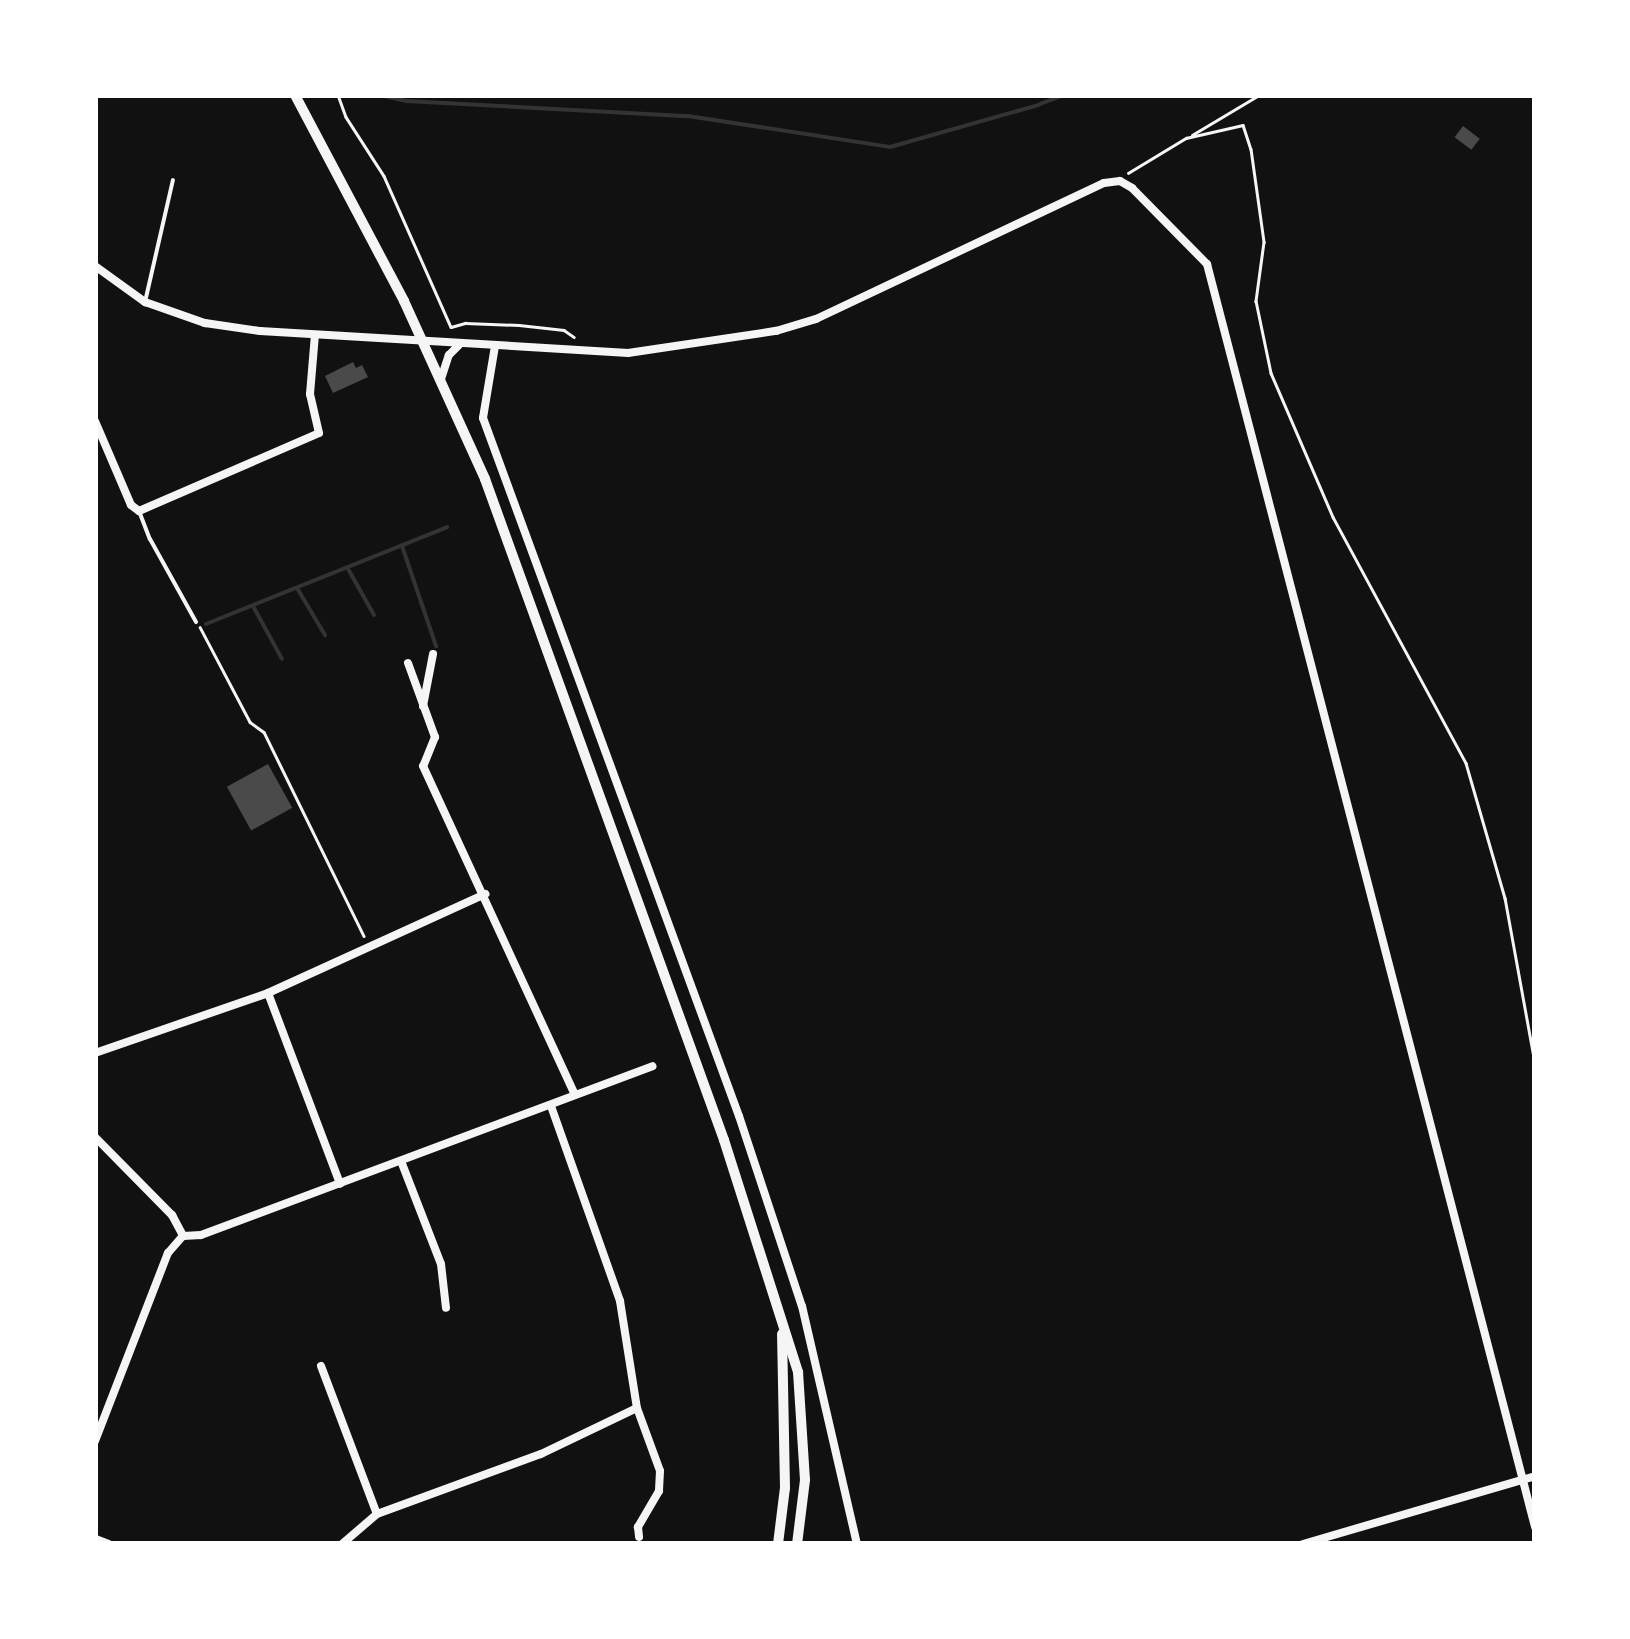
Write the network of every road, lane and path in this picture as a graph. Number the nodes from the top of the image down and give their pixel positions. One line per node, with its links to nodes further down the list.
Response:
1 (295, 95): 12 (main road)
2 (338, 95): 11 (path)
3 (1260, 95): 4 (path)
4 (1186, 138): 6 (path); 26 (path)
5 (173, 180): 9 (lane)
6 (1120, 182): 14 (street); 40 (street)
7 (98, 269): 8 (street); 9 (street)
8 (95, 283)
9 (145, 302): 10 (street)
10 (316, 335): 12 (street); 17 (street)
11 (574, 337)
12 (423, 341): 13 (street); 15 (main road)
13 (460, 344): 14 (street); 15 (street)
14 (495, 346): 49 (street)
15 (440, 380): 35 (main road)
16 (95, 420): 17 (street)
17 (139, 511): 18 (lane)
18 (196, 622): 23 (path)
19 (434, 654): 21 (street)
20 (408, 663): 21 (street)
21 (423, 706): 22 (street)
22 (485, 894): 23 (street); 28 (street)
23 (369, 948): 24 (street)
24 (268, 992): 25 (street); 32 (street)
25 (95, 1053)
26 (1535, 1063)
27 (652, 1066): 28 (street)
28 (574, 1094): 29 (street)
29 (551, 1106): 31 (street); 37 (street)
30 (95, 1137): 33 (street)
31 (400, 1161): 32 (street); 34 (street)
32 (340, 1184): 33 (street)
33 (183, 1236): 38 (street)
34 (446, 1308)
35 (782, 1333): 47 (main road); 48 (main road)
36 (321, 1366): 41 (street)
37 (637, 1408): 41 (street); 43 (street)
38 (95, 1440)
39 (1535, 1476): 40 (street)
40 (1524, 1480): 42 (street); 50 (street)
41 (377, 1514): 46 (street)
42 (1535, 1527)
43 (640, 1537)
44 (95, 1539): 45 (street)
45 (108, 1544)
46 (342, 1544)
47 (778, 1544)
48 (798, 1544)
49 (857, 1544)
50 (1303, 1544)

